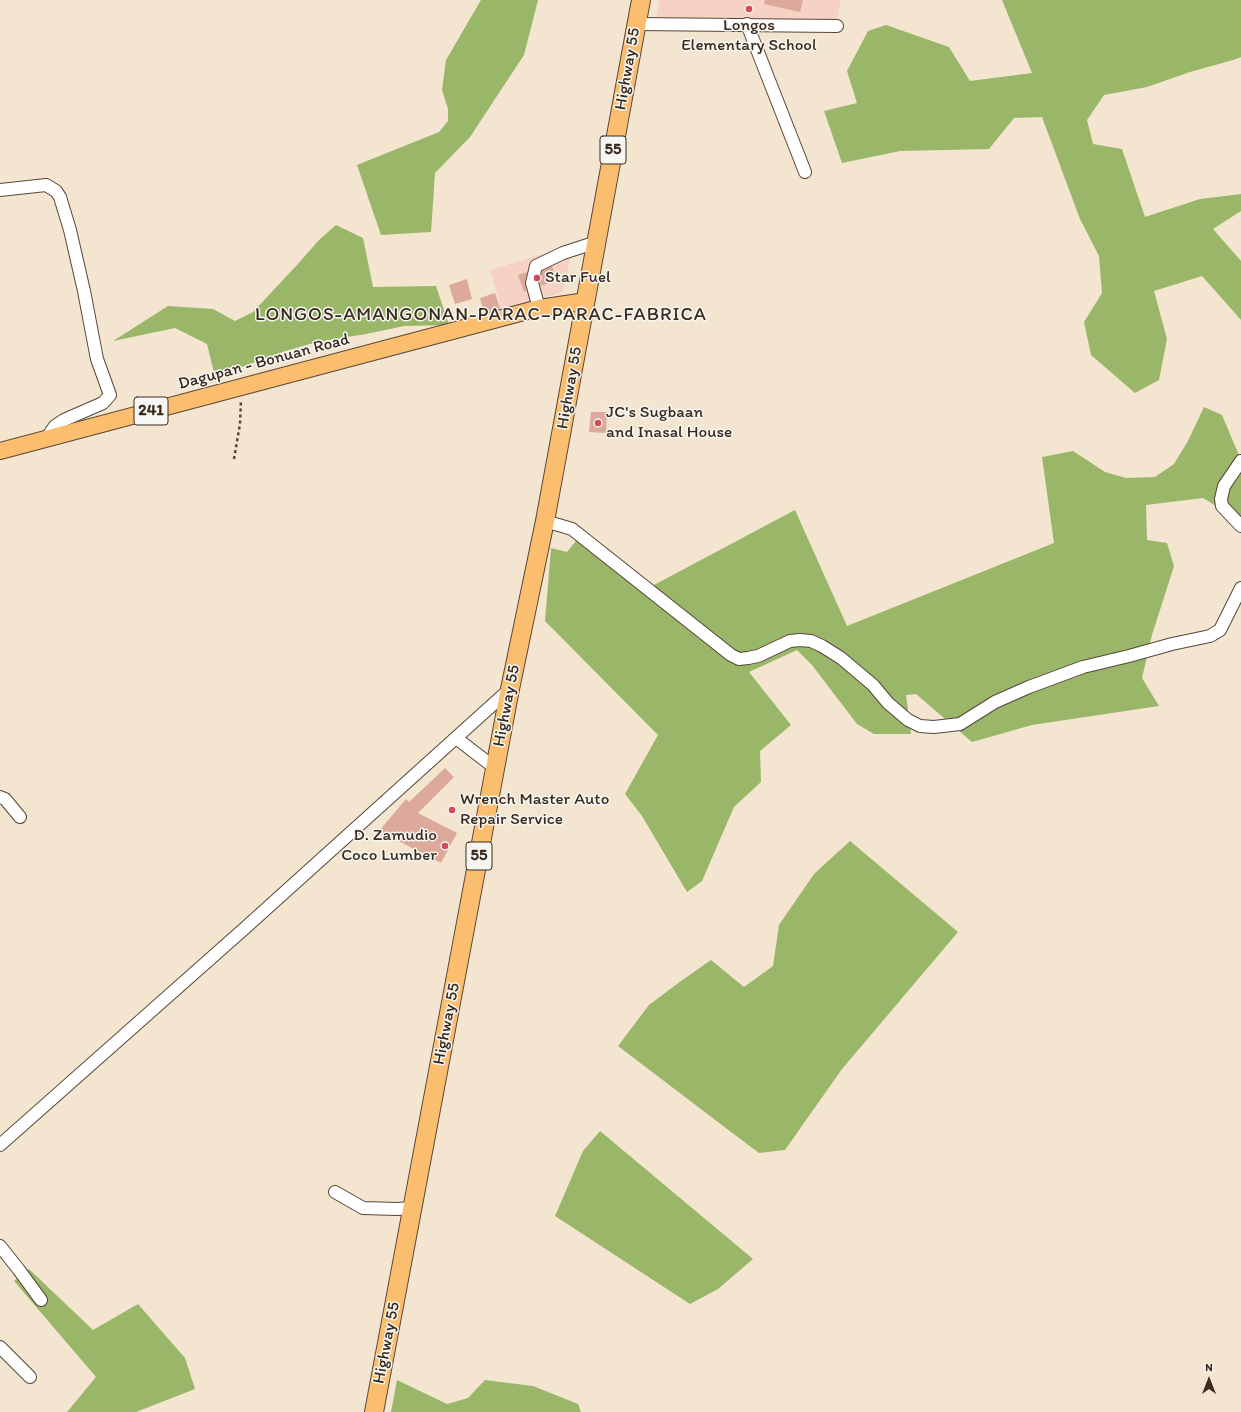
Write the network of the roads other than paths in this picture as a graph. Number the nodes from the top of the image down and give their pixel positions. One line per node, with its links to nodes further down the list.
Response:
1 (641, 0): 2 (highway, Highway 55 / 55)
2 (636, 24): 3 (street); 7 (highway, Highway 55 / 55)
3 (748, 24): 4 (street); 5 (street)
4 (837, 26)
5 (805, 172)
6 (0, 190): 10 (street)
7 (597, 242): 8 (highway, Highway 55 / 55); 9 (street)
8 (586, 300): 9 (main road, Dagupan - Bonuan Road / 241); 13 (highway, Highway 55 / 55)
9 (539, 308): 10 (main road, Dagupan - Bonuan Road / 241)
10 (46, 439): 11 (main road, Dagupan - Bonuan Road / 241)
11 (0, 451)
12 (1241, 461): 14 (street)
13 (552, 523): 15 (street); 16 (highway, Highway 55 / 55)
14 (1241, 526)
15 (1241, 588)
16 (510, 689): 17 (street); 18 (highway, Highway 55 / 55)
17 (456, 738): 18 (street); 21 (street)
18 (495, 768): 23 (highway, Highway 55 / 55)
19 (0, 797): 20 (street)
20 (20, 817)
21 (1, 1141)
22 (335, 1192): 23 (street)
23 (413, 1208): 28 (highway, Highway 55 / 55)
24 (0, 1246): 25 (street)
25 (41, 1300)
26 (0, 1347): 27 (street)
27 (30, 1377)
28 (374, 1412)

